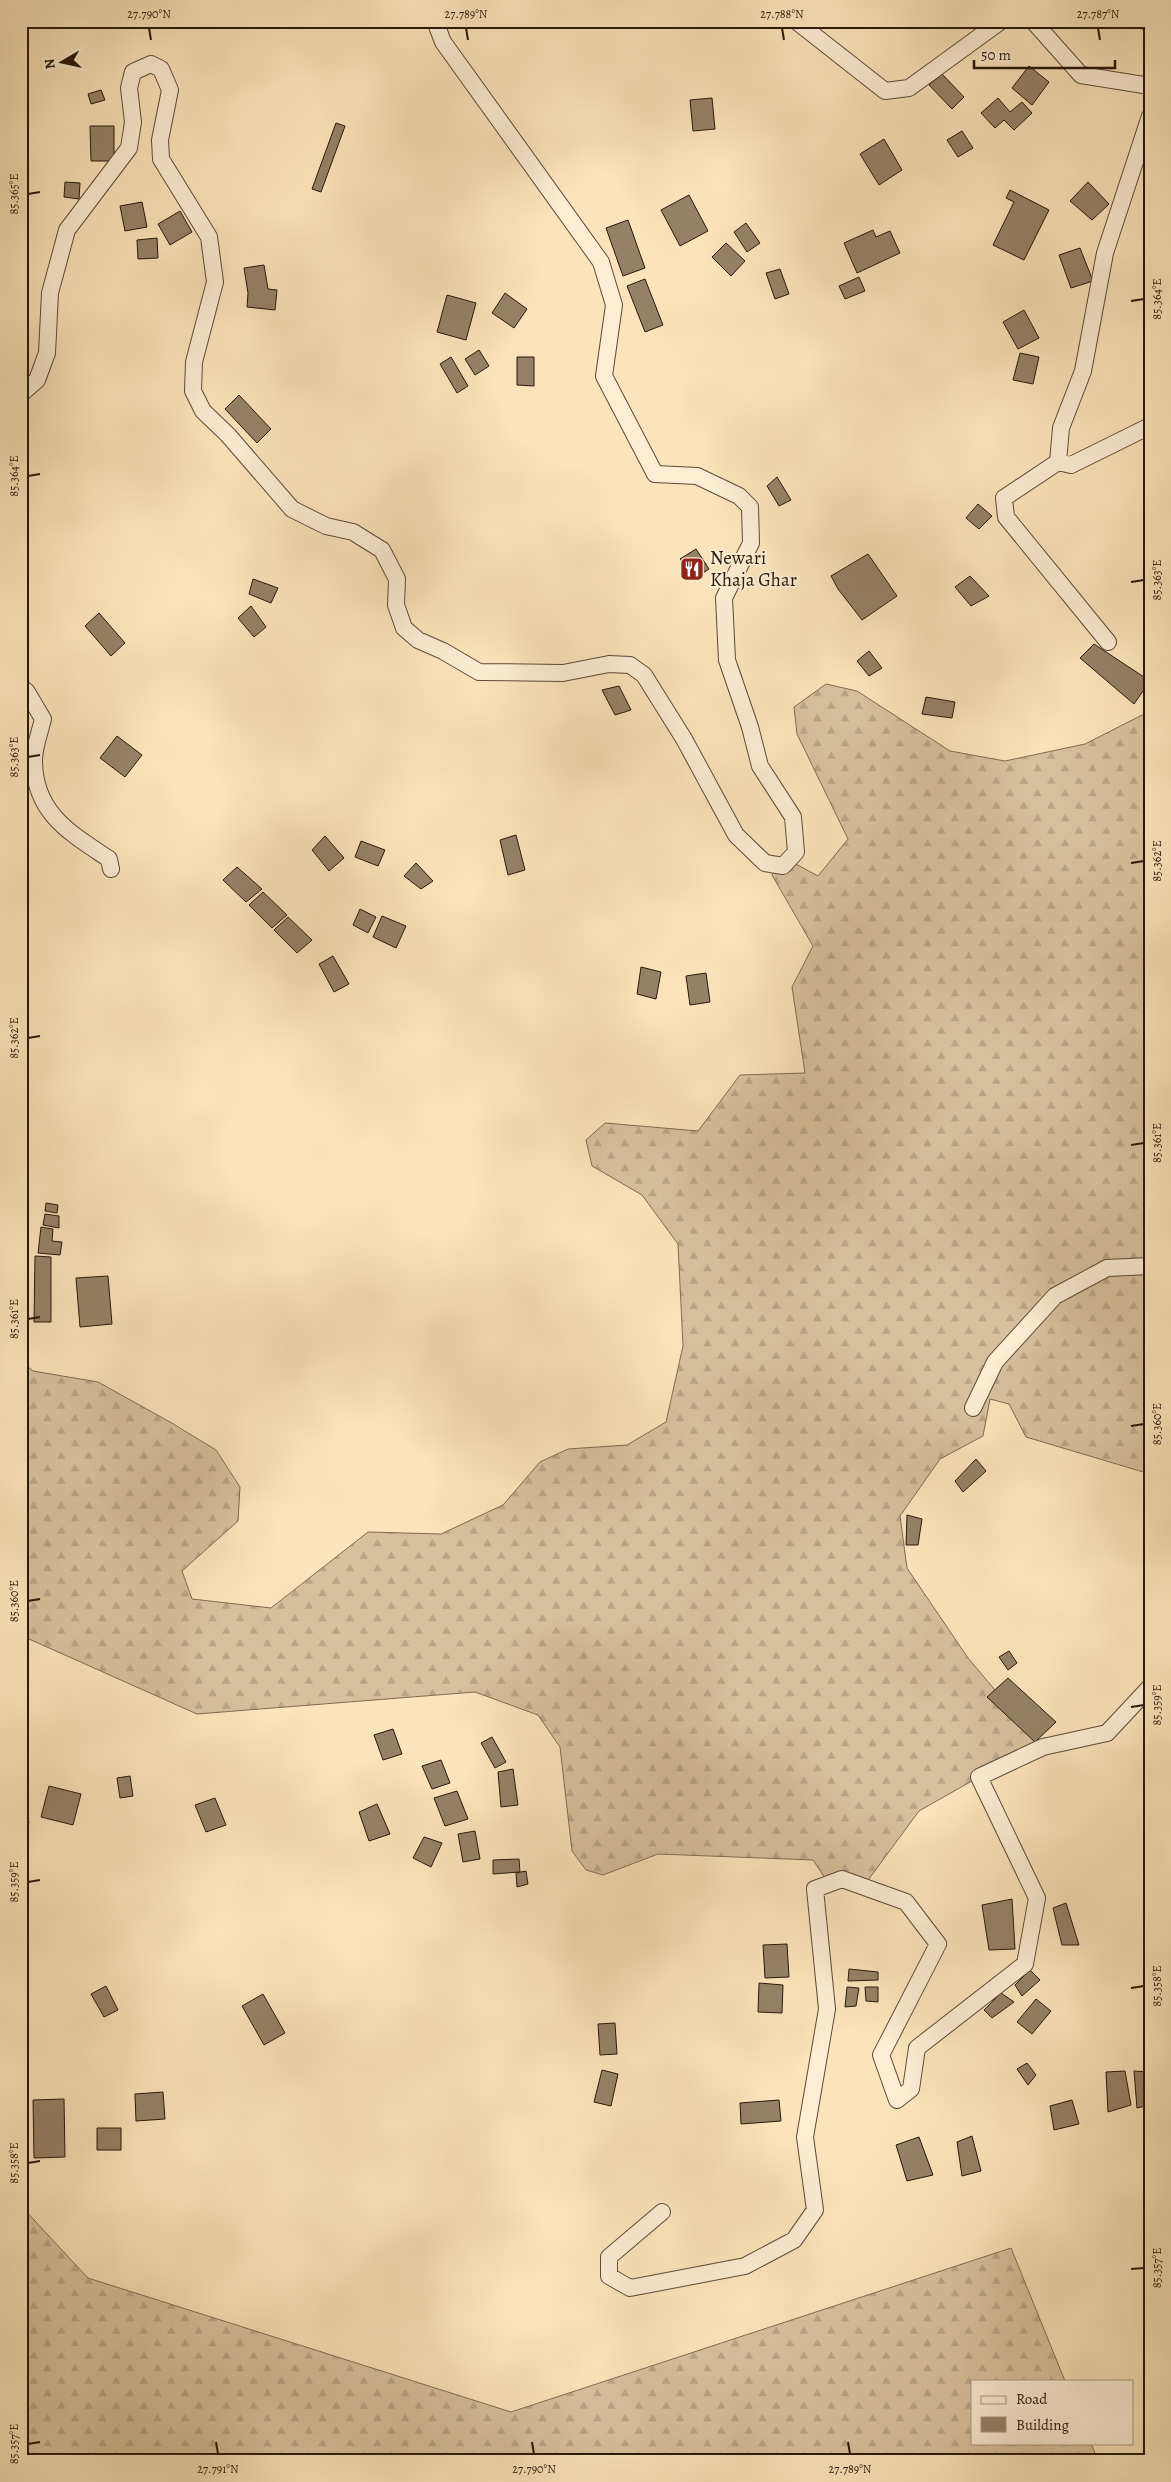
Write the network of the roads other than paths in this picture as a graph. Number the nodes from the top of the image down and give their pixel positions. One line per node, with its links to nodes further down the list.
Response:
1 (435, 21): 7 (street)
2 (796, 21): 3 (street)
3 (1001, 21)
4 (1032, 21): 5 (street)
5 (1150, 86)
6 (1150, 116): 9 (street)
7 (21, 394)
8 (1150, 426): 9 (street)
9 (1058, 462): 10 (street)
10 (1108, 642)
11 (21, 687): 12 (street)
12 (111, 869)
13 (1150, 1266): 14 (street)
14 (973, 1408)
15 (1150, 1688): 16 (street)
16 (662, 2212)

